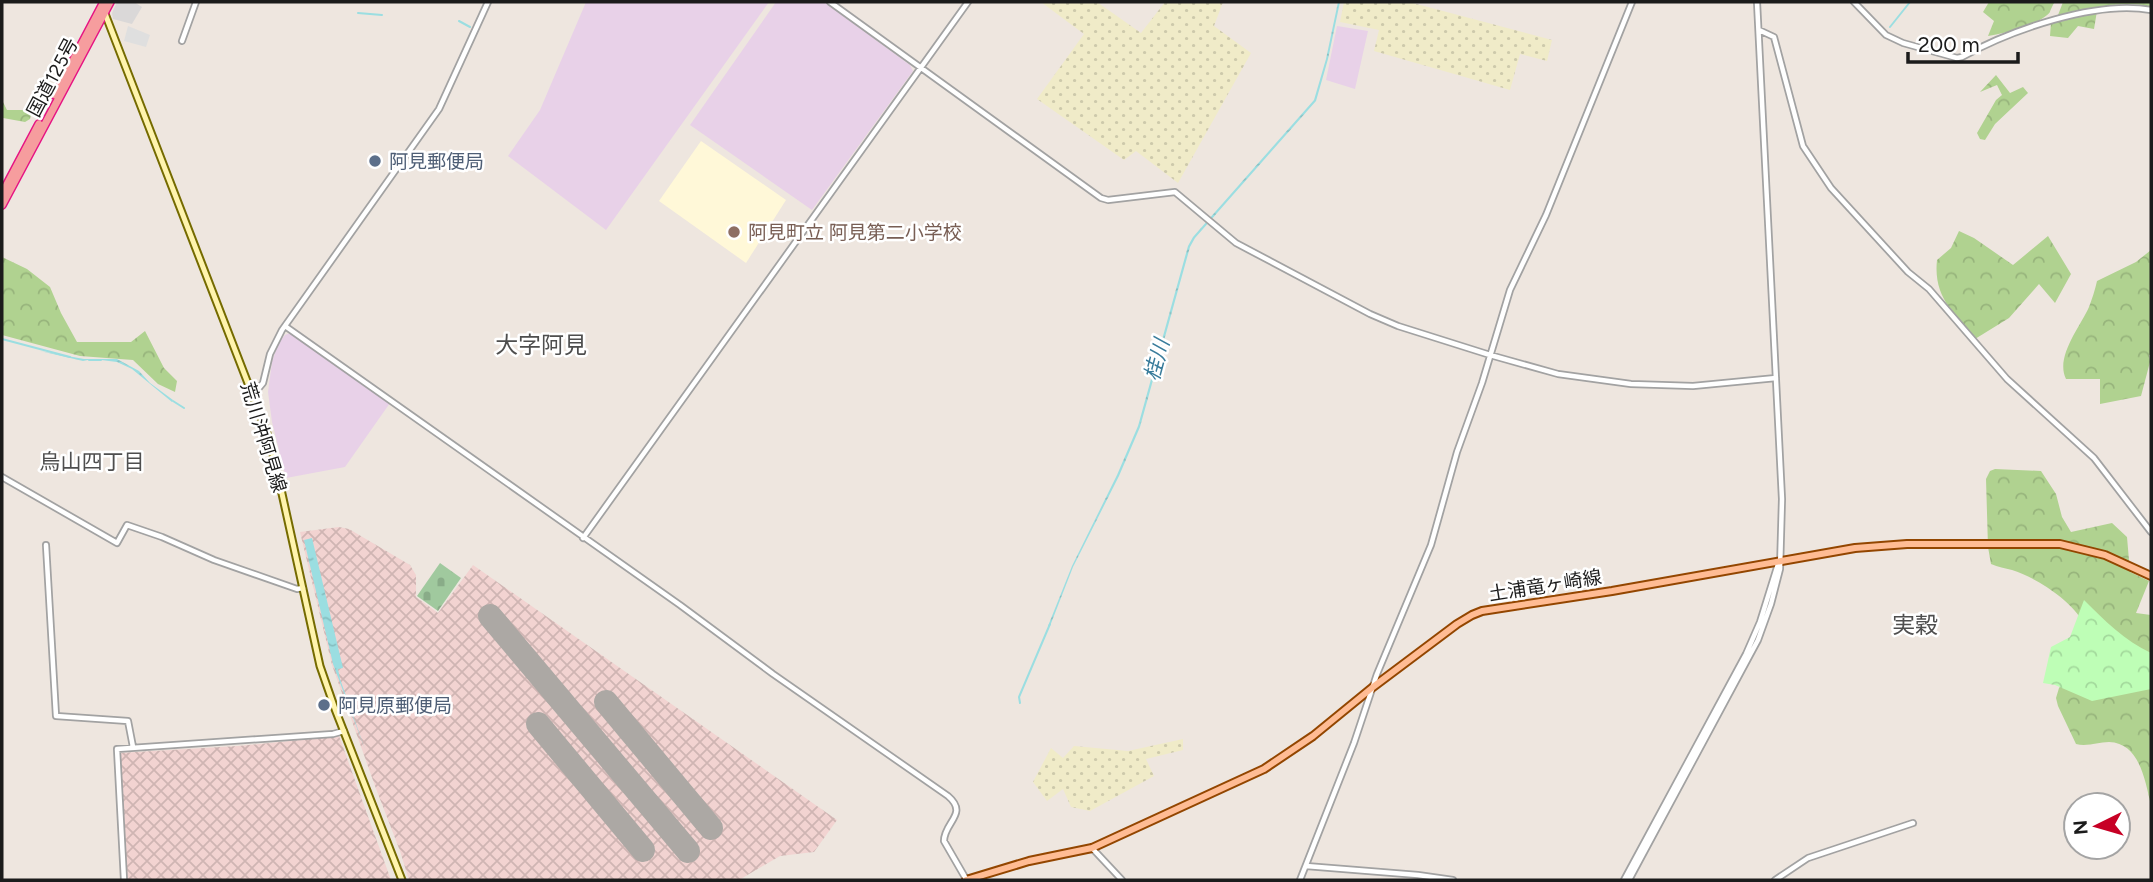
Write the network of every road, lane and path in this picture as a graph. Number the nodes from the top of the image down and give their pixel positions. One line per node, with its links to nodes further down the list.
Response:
1 (110, 2): 9 (highway, 国道125号)
2 (196, 2): 12 (street)
3 (488, 2): 16 (street)
4 (830, 2): 13 (street)
5 (968, 2): 13 (street)
6 (1632, 2): 17 (street)
7 (1757, 2): 11 (street)
8 (1854, 2): 10 (street)
9 (103, 6): 14 (highway, 国道125号); 15 (highway, 国道125号); 19 (main road, 荒川沖阿見線)
10 (2151, 10)
11 (1759, 30): 18 (street); 21 (street)
12 (182, 41)
13 (920, 68): 17 (street); 22 (street)
14 (2, 194)
15 (2, 205)
16 (285, 326): 19 (street); 22 (street)
17 (1490, 355): 18 (street); 27 (street)
18 (1776, 378): 24 (street)
19 (251, 393): 26 (main road, 荒川沖阿見線)
20 (2, 477): 26 (street)
21 (2151, 532)
22 (583, 538): 36 (street)
23 (46, 545): 30 (street)
24 (1779, 561): 25 (main road, 土浦竜ヶ崎線); 27 (main road, 土浦竜ヶ崎線); 40 (street); 41 (street)
25 (2151, 576)
26 (303, 588): 29 (main road, 荒川沖阿見線)
27 (1380, 677): 28 (main road, 土浦竜ヶ崎線)
28 (1365, 697): 32 (main road, 土浦竜ヶ崎線); 33 (street)
29 (344, 732): 30 (street); 35 (main road, 荒川沖阿見線)
30 (133, 747): 34 (street)
31 (1913, 823): 42 (street)
32 (1091, 848): 36 (main road, 土浦竜ヶ崎線); 37 (street)
33 (1306, 866): 38 (street); 39 (street)
34 (124, 880)
35 (402, 880)
36 (966, 880)
37 (1122, 880)
38 (1300, 880)
39 (1453, 880)
40 (1624, 880)
41 (1629, 880)
42 (1775, 880)

